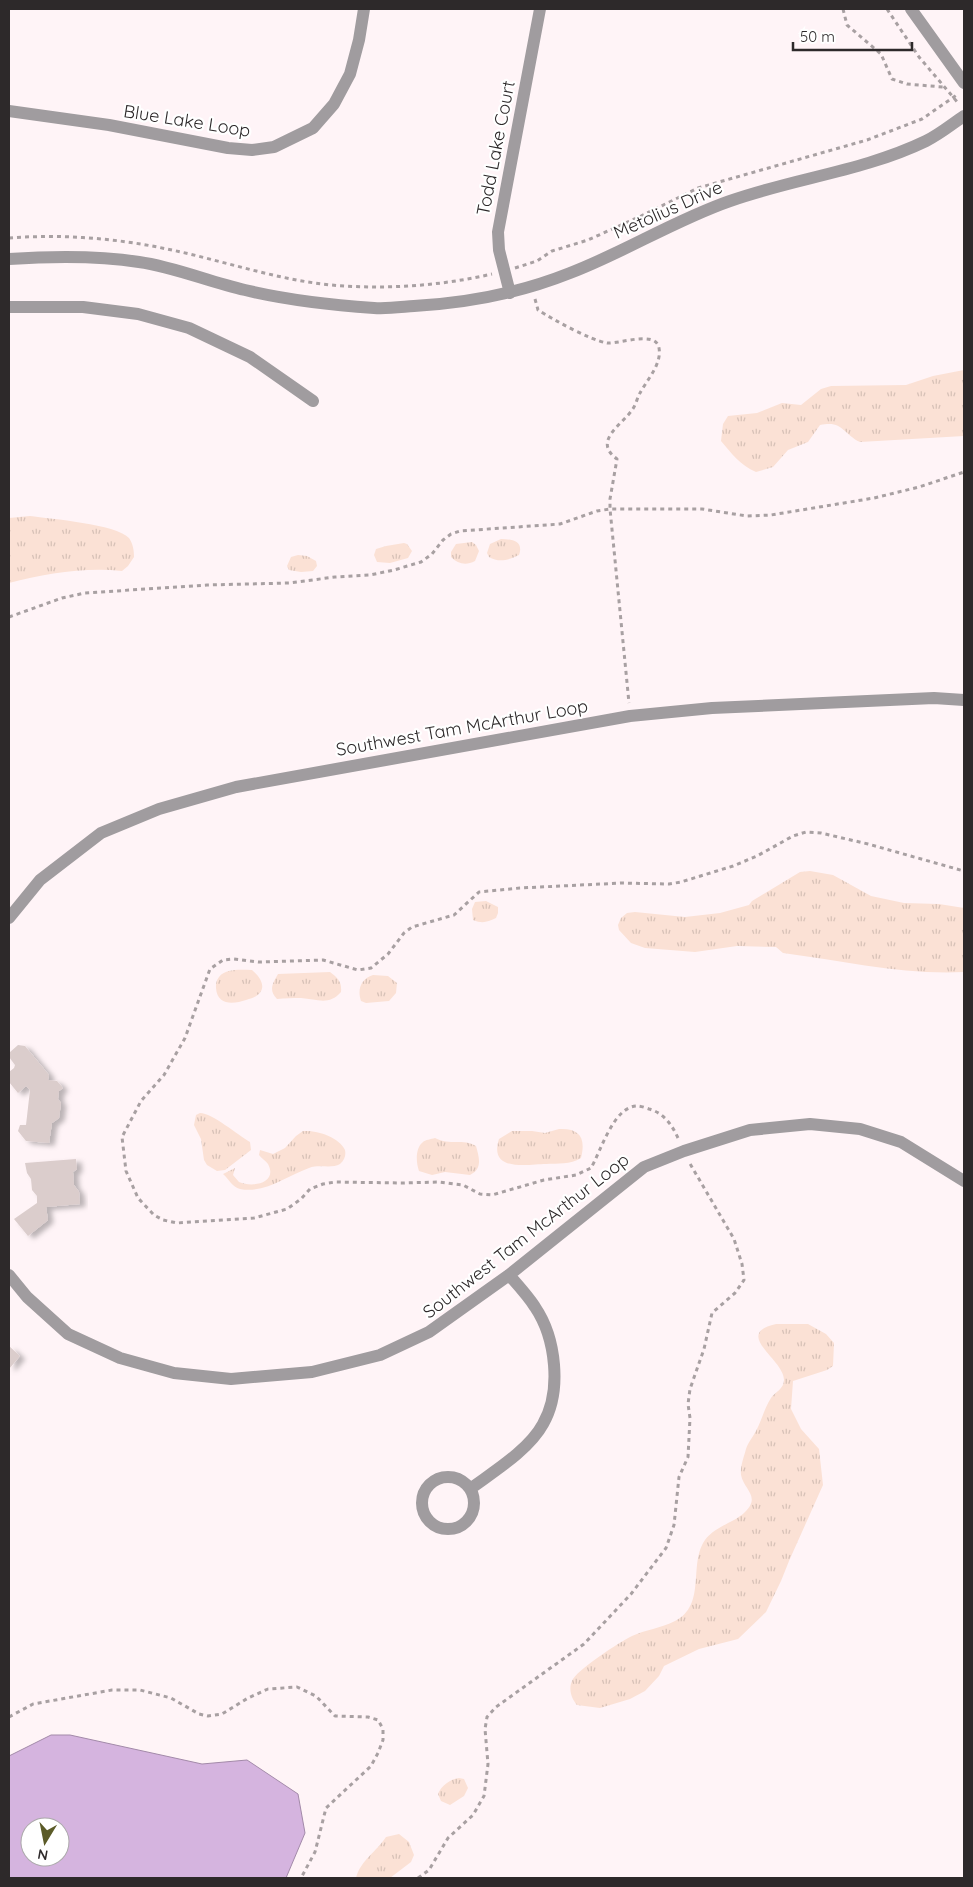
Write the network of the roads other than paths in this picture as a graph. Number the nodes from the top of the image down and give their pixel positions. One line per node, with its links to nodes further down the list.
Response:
1 (364, 9): 5 (street, Blue Lake Loop)
2 (540, 9): 8 (street, Todd Lake Court)
3 (911, 9): 4 (street)
4 (964, 83)
5 (9, 111)
6 (964, 116): 8 (street, Metolius Drive)
7 (9, 259): 8 (street, Metolius Drive)
8 (510, 293)
9 (9, 306): 10 (street)
10 (313, 401)
11 (964, 700): 12 (street, Southwest Tam McArthur Loop)
12 (9, 918)
13 (964, 1181): 15 (street, Southwest Tam McArthur Loop)
14 (9, 1275): 15 (street, Southwest Tam McArthur Loop)
15 (509, 1275): 16 (street)
16 (470, 1489): 16 (street)

